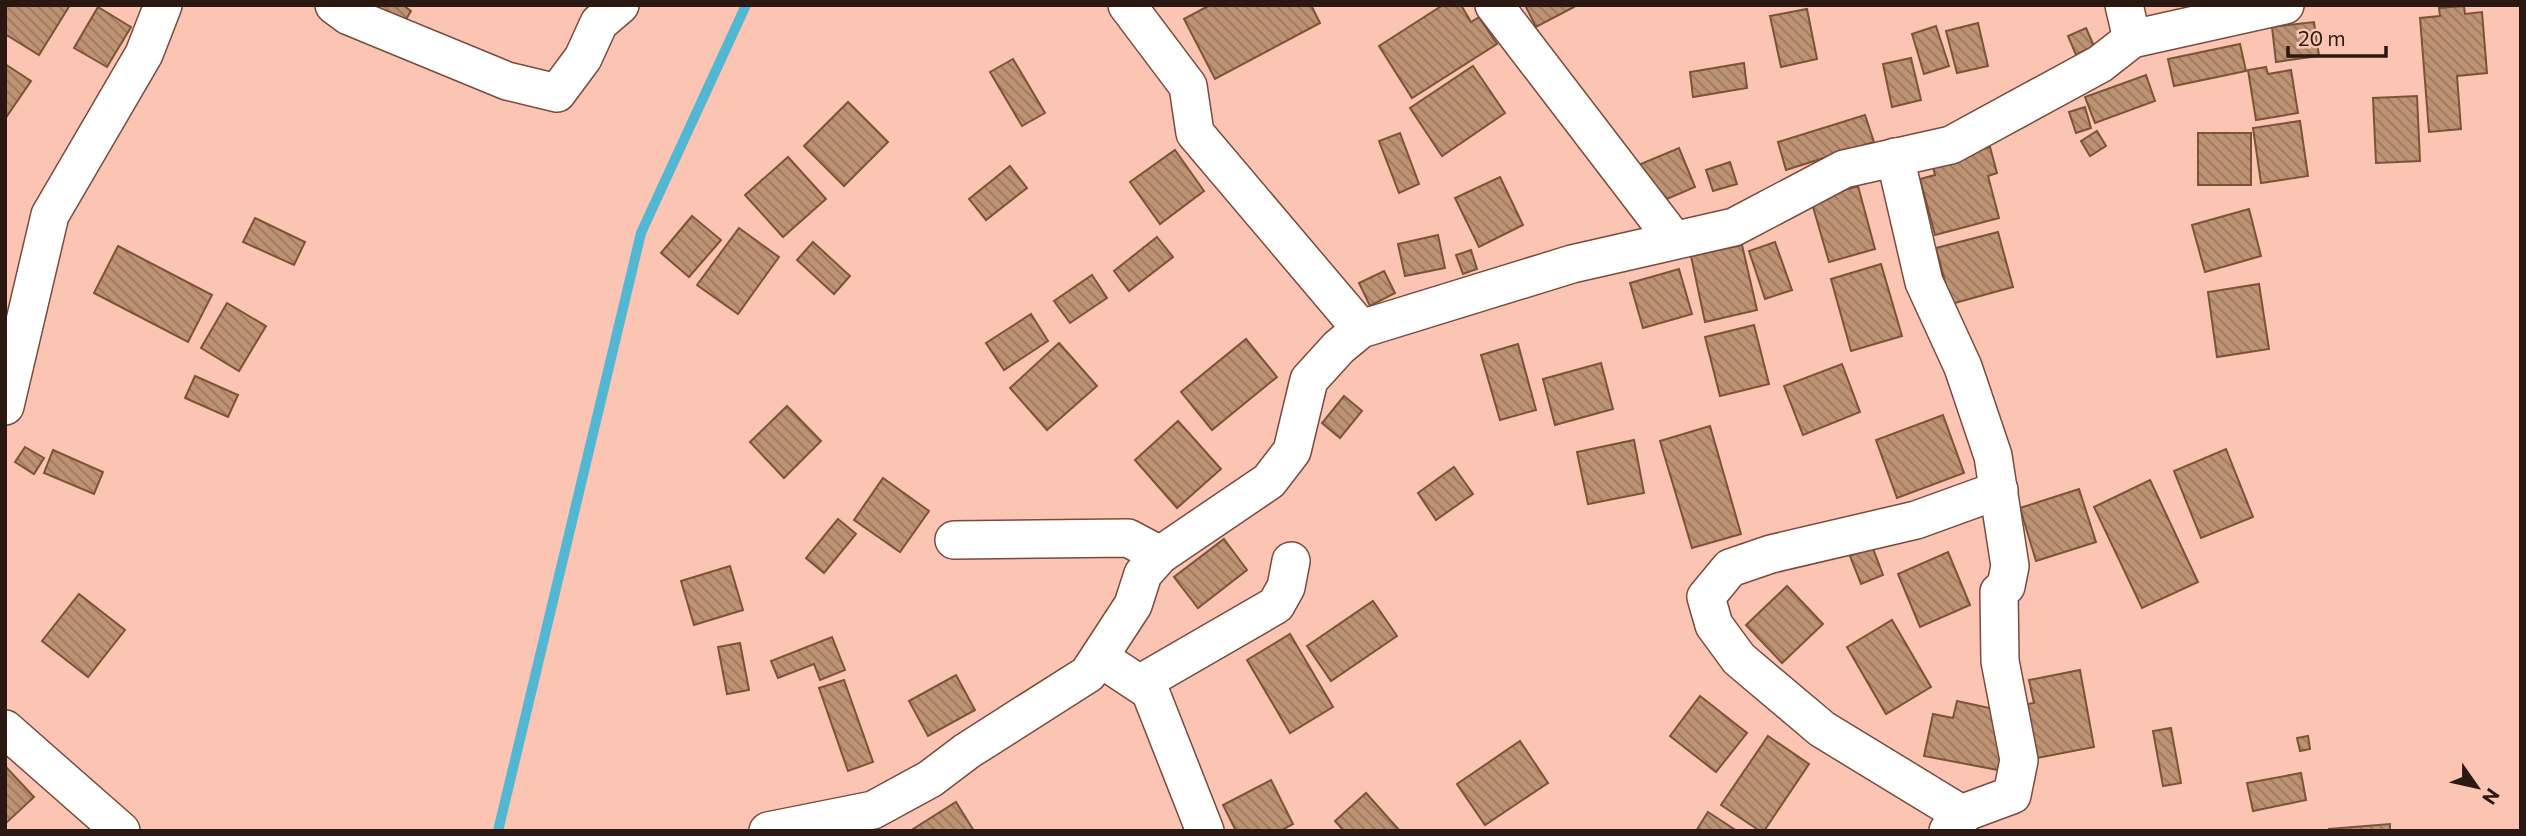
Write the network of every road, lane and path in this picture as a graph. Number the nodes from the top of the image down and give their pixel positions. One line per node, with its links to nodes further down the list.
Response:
1 (163, 5): 11 (street)
2 (334, 5): 3 (street)
3 (620, 5)
4 (1127, 5): 10 (street)
5 (1494, 5): 9 (street)
6 (2285, 5): 7 (street)
7 (2128, 22): 8 (street)
8 (1895, 158): 9 (street); 12 (street)
9 (1674, 240): 10 (street)
10 (1362, 329): 14 (street)
11 (5, 406)
12 (1999, 490): 20 (street); 20 (street)
13 (954, 540): 14 (street)
14 (1160, 555): 16 (street)
15 (1292, 561): 17 (street)
16 (1100, 658): 17 (street); 19 (street)
17 (1141, 683): 23 (street)
18 (5, 729): 21 (street)
19 (877, 820): 22 (street)
20 (1956, 823)
21 (121, 831)
22 (768, 831)
23 (1205, 831)

